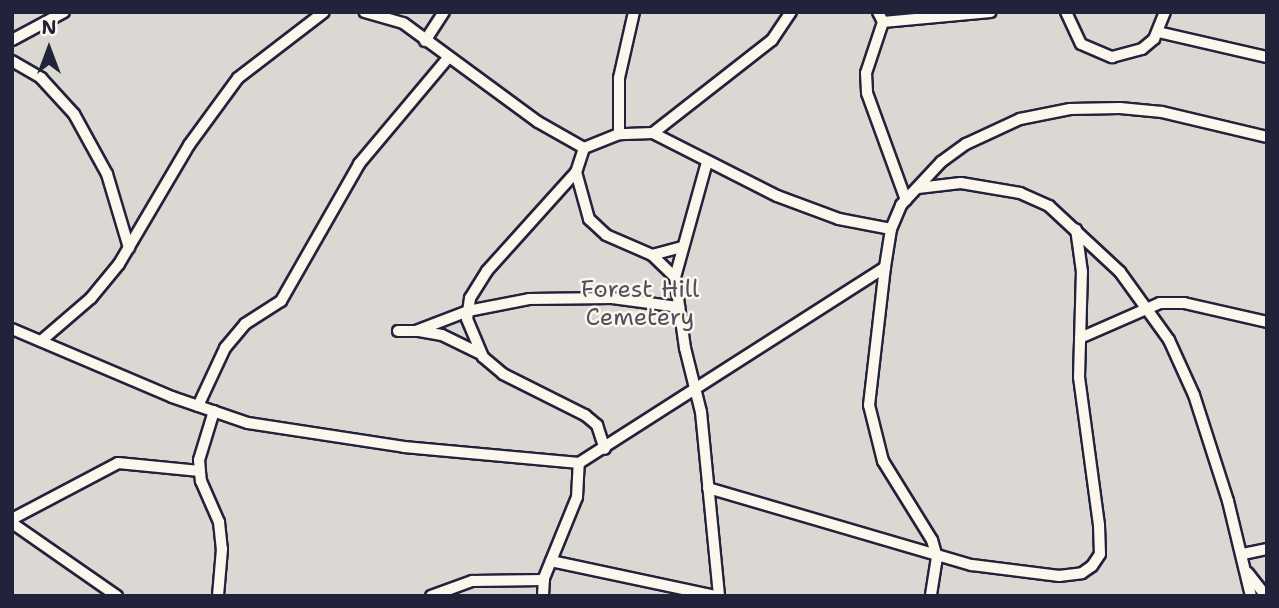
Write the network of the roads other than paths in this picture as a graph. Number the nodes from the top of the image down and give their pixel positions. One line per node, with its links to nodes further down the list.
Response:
1 (64, 12): 12 (lane)
2 (324, 12): 28 (lane)
3 (365, 12): 13 (lane)
4 (444, 12): 13 (lane)
5 (634, 12): 18 (lane)
6 (791, 12): 17 (lane)
7 (991, 12): 10 (lane)
8 (1066, 12): 11 (lane)
9 (1165, 12): 11 (lane)
10 (880, 17): 24 (lane)
11 (1158, 32): 14 (lane)
12 (12, 40)
13 (425, 41): 15 (lane)
14 (1267, 57)
15 (448, 58): 20 (lane); 43 (lane)
16 (12, 61): 28 (lane)
17 (653, 133): 18 (lane); 21 (lane)
18 (619, 134): 20 (lane)
19 (1267, 137): 23 (lane)
20 (584, 148): 22 (lane)
21 (707, 162): 25 (lane); 27 (lane)
22 (576, 172): 29 (lane); 34 (lane)
23 (918, 188): 24 (lane); 26 (lane)
24 (906, 200): 25 (lane)
25 (891, 229): 30 (lane)
26 (1076, 229): 33 (lane); 39 (lane)
27 (682, 247): 29 (lane); 31 (lane)
28 (129, 248): 40 (lane)
29 (652, 255): 31 (lane)
30 (885, 267): 42 (lane); 52 (lane)
31 (675, 276): 32 (lane)
32 (679, 307): 34 (lane); 42 (lane)
33 (1148, 307): 35 (lane); 39 (lane); 51 (lane)
34 (468, 311): 38 (lane); 41 (lane)
35 (1267, 323)
36 (12, 329): 40 (lane)
37 (398, 331): 38 (lane)
38 (416, 331): 41 (lane)
39 (1080, 338): 52 (lane)
40 (41, 341): 43 (lane)
41 (482, 355): 45 (lane)
42 (695, 385): 45 (lane); 48 (lane)
43 (198, 406): 44 (lane)
44 (214, 411): 46 (lane); 47 (lane)
45 (606, 449): 46 (lane)
46 (579, 463): 53 (lane)
47 (200, 471): 49 (lane); 57 (lane)
48 (708, 488): 52 (lane); 60 (lane)
49 (12, 521): 56 (lane)
50 (1267, 549): 51 (lane)
51 (1243, 554): 54 (lane)
52 (937, 558): 61 (lane)
53 (551, 561): 55 (lane); 60 (lane)
54 (1246, 571): 62 (lane); 63 (lane)
55 (544, 580): 58 (lane); 59 (lane)
56 (117, 596)
57 (218, 596)
58 (431, 596)
59 (543, 596)
60 (718, 596)
61 (931, 596)
62 (1251, 596)
63 (1266, 596)

